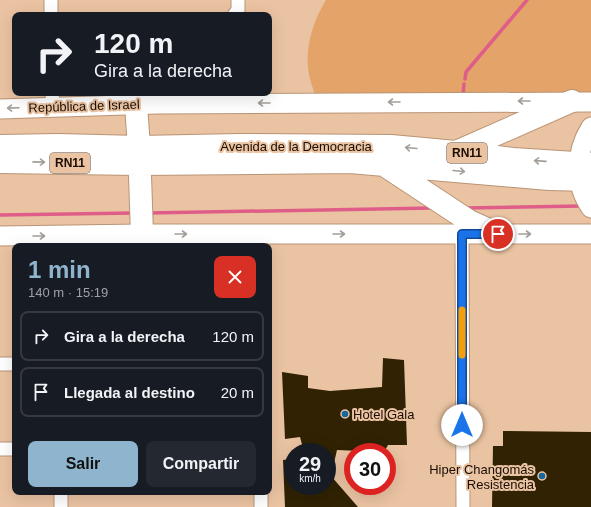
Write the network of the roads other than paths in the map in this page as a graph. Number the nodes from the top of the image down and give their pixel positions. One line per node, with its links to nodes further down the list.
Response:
1 (51, 0): 3 (street)
2 (238, 0): 4 (street)
3 (51, 12)
4 (236, 12)
5 (137, 99): 6 (street, República de Israel); 7 (street, República de Israel, one-way to 5); 12 (highway)
6 (53, 100): 8 (street, República de Israel, one-way to 8)
7 (581, 101): 11 (highway)
8 (0, 109)
9 (591, 127): 15 (street)
10 (0, 146): 12 (highway, Avenida de la Democracia / RN11)
11 (456, 152): 12 (highway, Avenida de la Democracia / RN11, one-way to 12); 15 (highway, Avenida de la Democracia / RN11, one-way to 11)
12 (139, 156): 13 (highway, Avenida de la Democracia / RN11, one-way to 12); 14 (highway, Avenida de la Democracia / RN11); 17 (highway)
13 (0, 162)
14 (382, 164): 15 (highway, Avenida de la Democracia / RN11, one-way to 15); 19 (highway)
15 (585, 172): 16 (street)
16 (591, 208)
17 (142, 234): 22 (street, one-way to 22); 23 (street)
18 (462, 234): 19 (street); 22 (street, one-way to 18); 32 (street)
19 (498, 234): 20 (street, one-way to 20)
20 (591, 234)
21 (0, 236): 23 (street, one-way to 23)
22 (260, 240)
23 (60, 241)
24 (0, 364): 25 (street)
25 (12, 364)
26 (0, 449): 27 (street)
27 (12, 449)
28 (61, 495): 30 (street)
29 (261, 495): 31 (street)
30 (61, 507)
31 (260, 507)
32 (463, 507)

